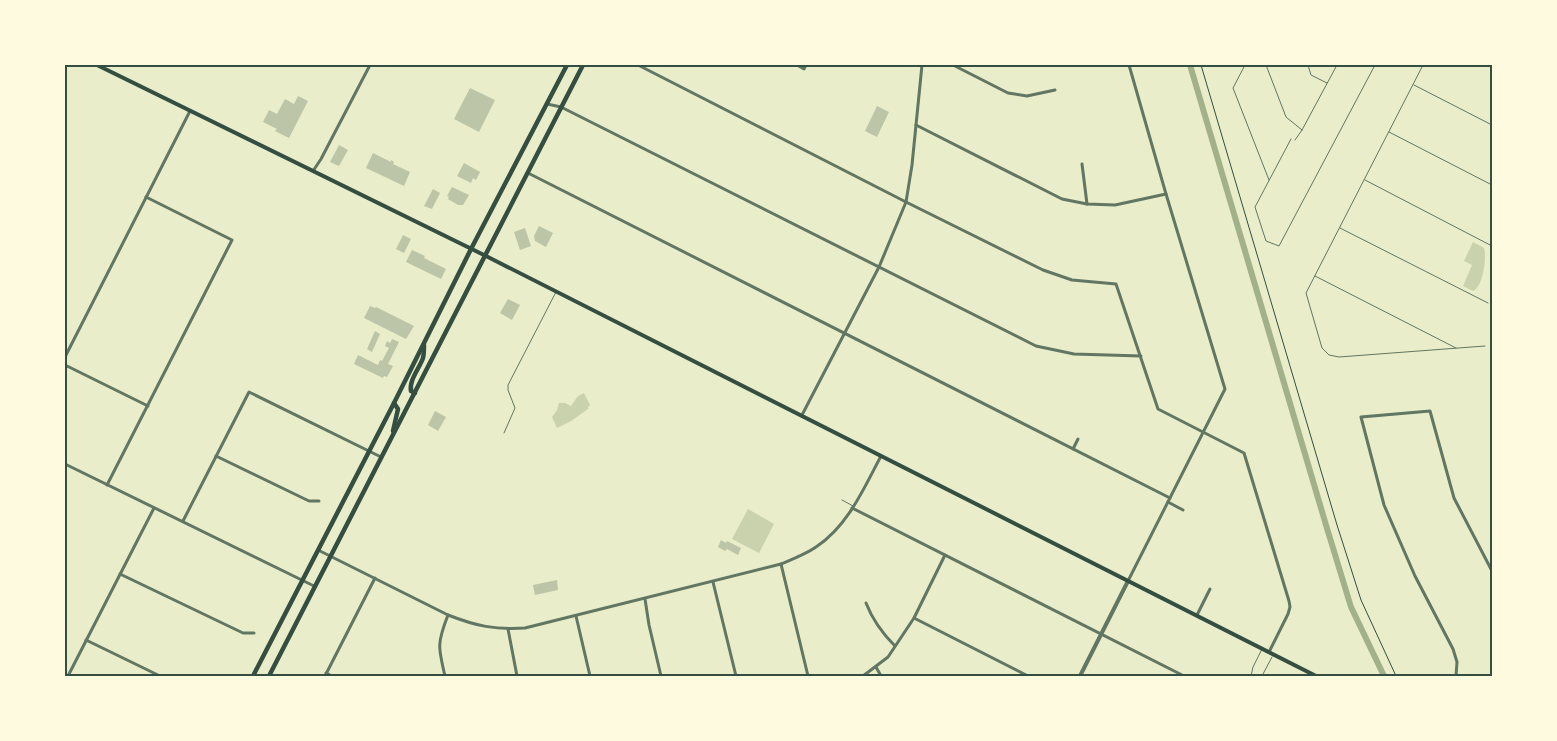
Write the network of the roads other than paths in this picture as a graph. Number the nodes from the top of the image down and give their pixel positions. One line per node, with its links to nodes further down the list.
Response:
1 (97, 65): 22 (main road)
2 (370, 65): 30 (street)
3 (567, 65): 20 (main road)
4 (583, 65): 21 (main road)
5 (638, 65): 37 (street)
6 (797, 65): 7 (street)
7 (806, 65)
8 (922, 65): 23 (street)
9 (952, 65): 19 (street)
10 (1129, 65): 35 (street)
11 (1245, 65): 32 (lane)
12 (1266, 65): 25 (lane)
13 (1308, 65): 17 (lane)
14 (1337, 65): 17 (lane)
15 (1375, 65): 32 (lane)
16 (1423, 65): 18 (lane)
17 (1328, 83): 25 (lane)
18 (1413, 84): 24 (lane); 26 (lane)
19 (1055, 90)
20 (547, 104): 21 (street); 41 (main road)
21 (561, 107): 31 (main road); 43 (street)
22 (190, 111): 30 (main road); 36 (street)
23 (916, 125): 37 (street); 38 (street)
24 (1492, 125)
25 (1302, 130): 28 (lane)
26 (1389, 132): 33 (lane); 34 (lane)
27 (1291, 139): 32 (lane)
28 (1295, 140)
29 (1082, 164): 38 (street)
30 (313, 171): 41 (main road)
31 (528, 173): 42 (main road); 47 (street)
32 (1269, 180)
33 (1364, 180): 39 (lane); 40 (lane)
34 (1492, 185)
35 (1166, 194): 38 (street); 59 (street)
36 (146, 197): 52 (street); 56 (street)
37 (906, 202): 43 (street); 51 (street)
38 (1087, 204)
39 (1339, 228): 44 (lane); 46 (lane)
40 (1492, 246)
41 (471, 249): 42 (main road); 48 (main road)
42 (486, 256): 45 (main road); 54 (main road)
43 (879, 268): 47 (street); 51 (street)
44 (1314, 276): 50 (lane); 50 (lane)
45 (556, 291): 57 (main road); 58 (lane)
46 (1488, 304)
47 (845, 333): 57 (street); 62 (street)
48 (424, 344): 54 (main road); 55 (main road)
49 (1485, 346): 50 (lane)
50 (1457, 348)
51 (1141, 356): 59 (street)
52 (65, 357)
53 (65, 365): 56 (street)
54 (415, 394): 60 (main road)
55 (394, 403): 60 (main road); 63 (main road)
56 (148, 406): 68 (street)
57 (802, 415): 65 (main road)
58 (504, 433)
59 (1204, 433): 70 (street); 100 (street)
60 (393, 435): 66 (main road)
61 (1078, 439): 62 (street)
62 (1073, 449): 70 (street)
63 (369, 452): 64 (street); 66 (street); 76 (main road)
64 (216, 456): 71 (street); 75 (street)
65 (881, 456): 72 (street); 84 (main road)
66 (381, 457): 78 (main road)
67 (65, 464): 68 (street)
68 (107, 485): 73 (street)
69 (842, 500): 72 (lane)
70 (1169, 500): 74 (street); 84 (street)
71 (319, 501)
72 (853, 507): 77 (street); 79 (street)
73 (154, 508): 75 (street); 81 (street)
74 (1183, 510)
75 (183, 521): 83 (street)
76 (318, 550): 78 (street); 83 (main road)
77 (945, 555): 93 (street); 96 (street)
78 (330, 556): 82 (street); 86 (main road)
79 (781, 564): 85 (street); 113 (street)
80 (1492, 571): 122 (street)
81 (120, 574): 95 (street); 97 (street)
82 (376, 578): 90 (street); 102 (street)
83 (302, 580): 86 (street); 105 (main road)
84 (1128, 581): 91 (main road); 96 (street)
85 (713, 582): 88 (street); 112 (street)
86 (314, 586): 106 (main road)
87 (1210, 589): 91 (street)
88 (645, 599): 92 (street); 111 (street)
89 (866, 603): 98 (street)
90 (448, 615): 94 (street); 108 (street)
91 (1197, 615): 99 (main road)
92 (576, 616): 94 (street); 110 (street)
93 (914, 618): 98 (street); 116 (street)
94 (508, 629): 109 (street)
95 (254, 633)
96 (1102, 634): 117 (street); 118 (street)
97 (86, 640): 103 (street); 104 (street)
98 (895, 646): 101 (street)
99 (1262, 648): 100 (main road); 119 (lane)
100 (1271, 653): 120 (lane); 121 (main road)
101 (876, 667): 114 (street); 115 (street)
102 (326, 675): 107 (street)
103 (68, 676)
104 (160, 676)
105 (253, 676)
106 (269, 676)
107 (332, 676)
108 (445, 676)
109 (517, 676)
110 (590, 676)
111 (661, 676)
112 (736, 676)
113 (808, 676)
114 (863, 676)
115 (881, 676)
116 (1028, 676)
117 (1080, 676)
118 (1184, 676)
119 (1251, 676)
120 (1262, 676)
121 (1316, 676)
122 (1456, 676)

